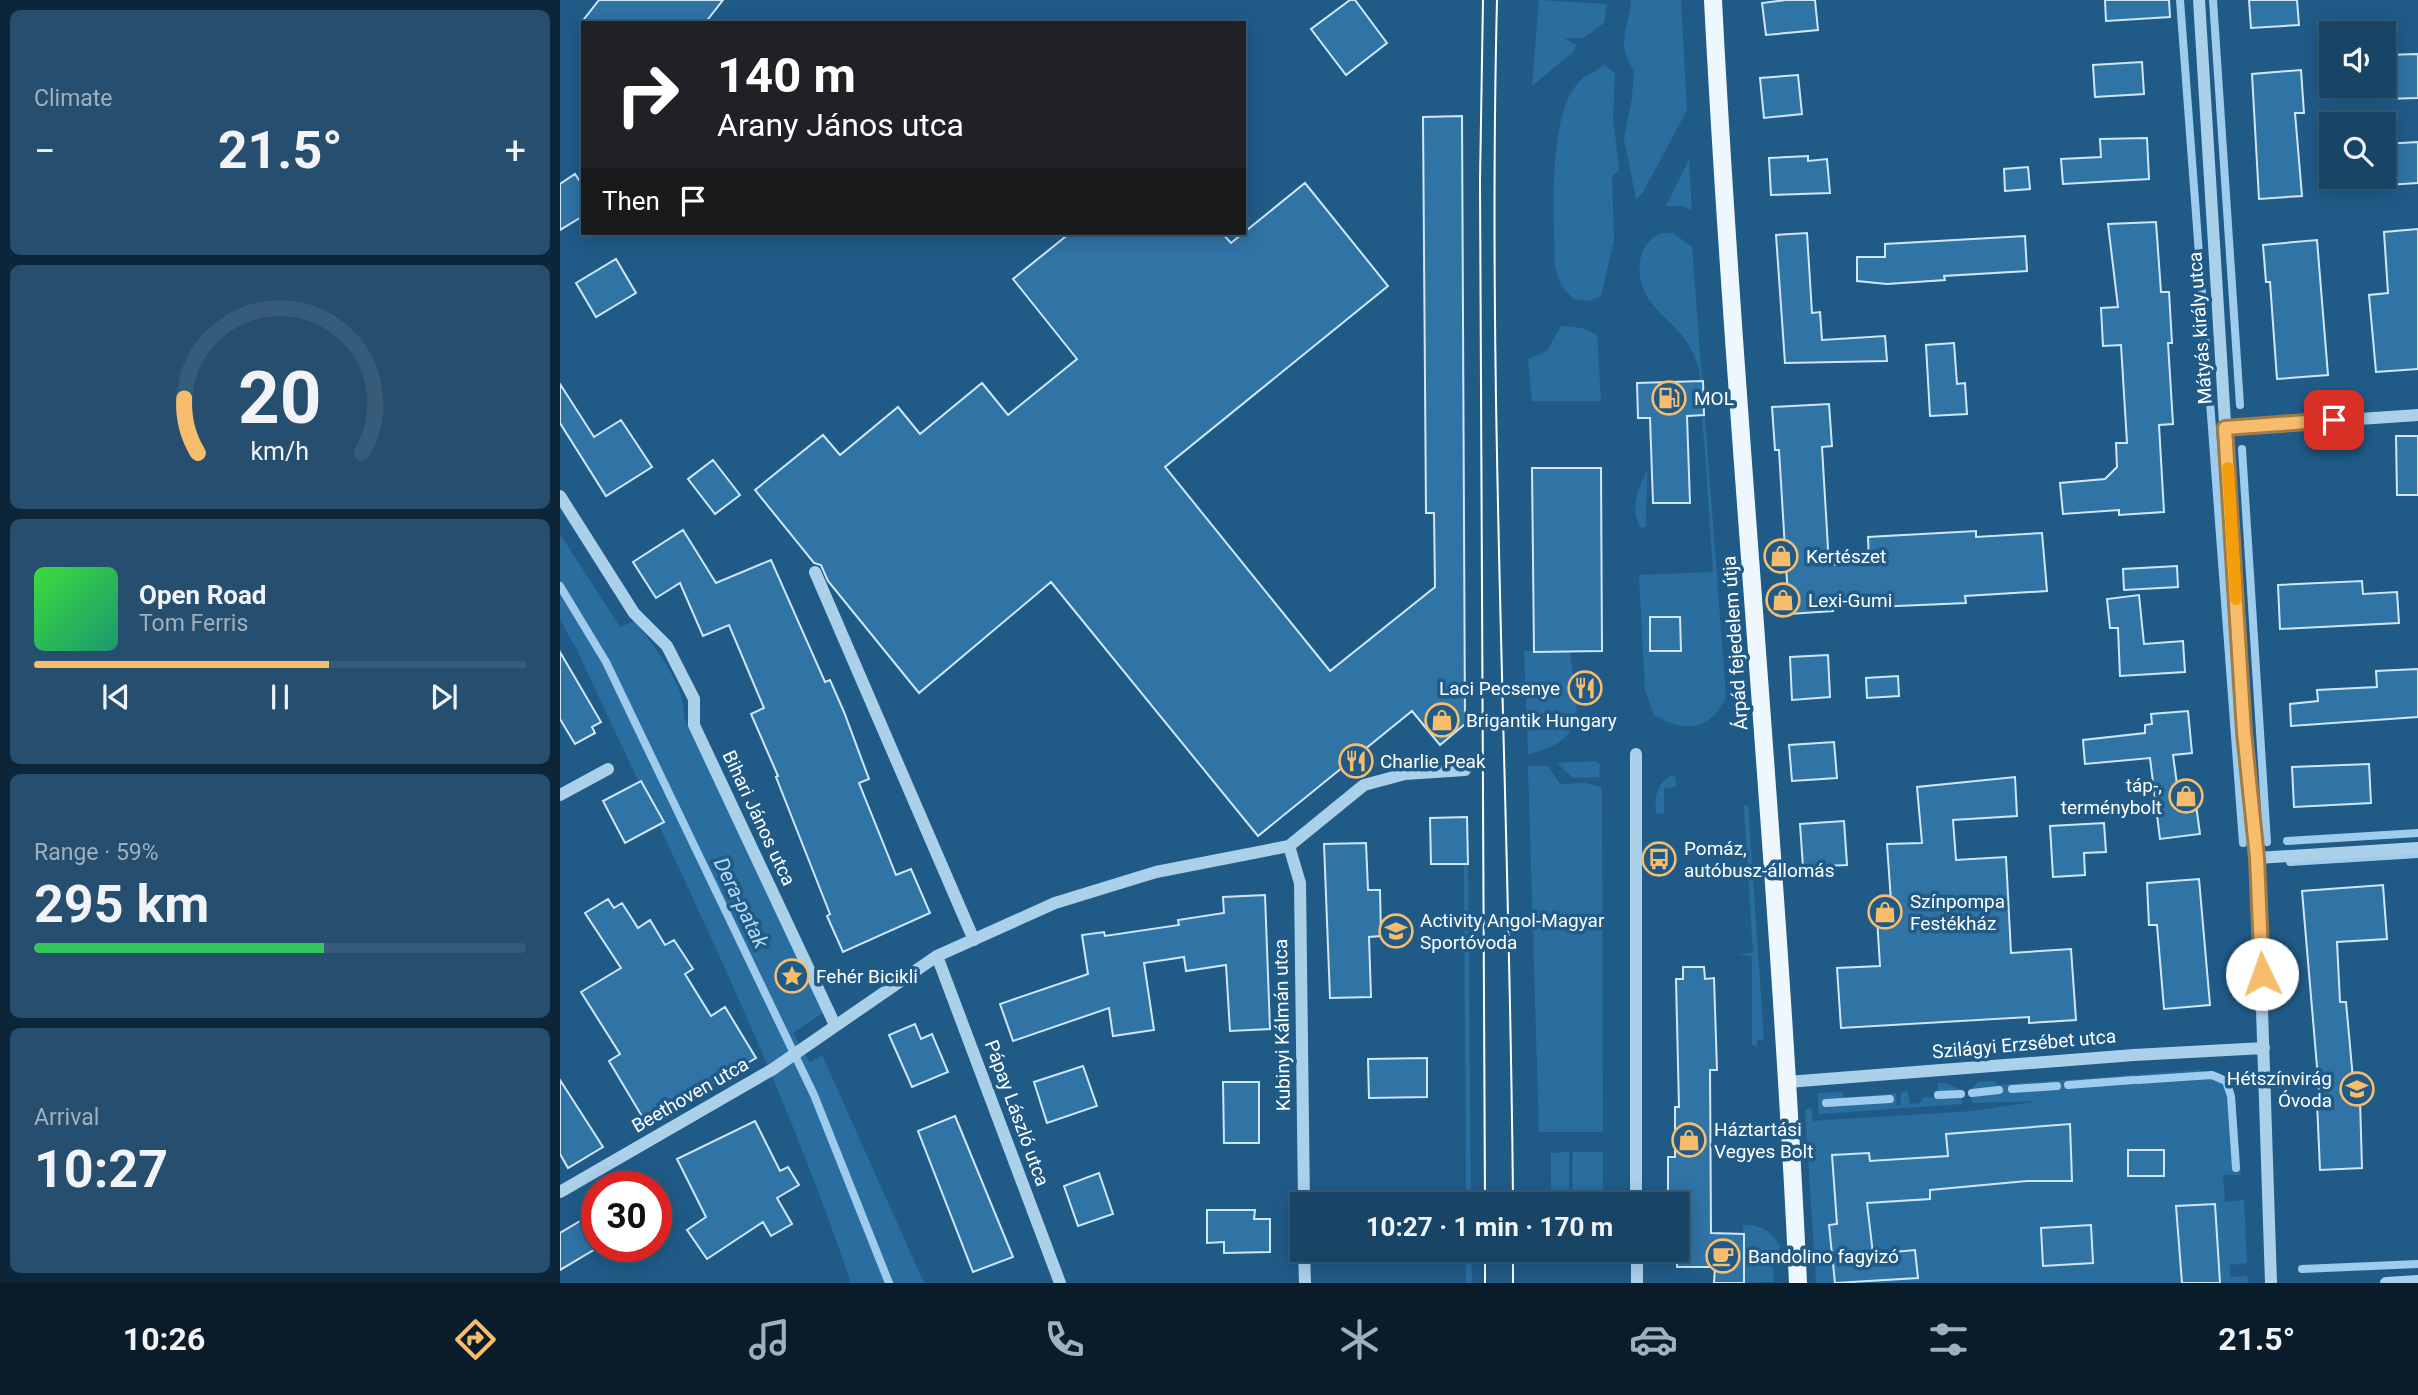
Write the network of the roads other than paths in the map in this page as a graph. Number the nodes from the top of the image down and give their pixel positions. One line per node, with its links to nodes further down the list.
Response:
1 (1713, 0): 18 (main road, Árpád fejedelem útja)
2 (2199, 0): 4 (street, Mátyás király utca)
3 (2418, 415): 4 (street)
4 (2225, 428): 13 (street, Mátyás király utca)
5 (560, 496): 16 (street, Bihari János utca)
6 (815, 572): 14 (street)
7 (1636, 754): 21 (street)
8 (608, 769): 10 (street)
9 (1465, 770): 11 (street)
10 (560, 796)
11 (1289, 846): 14 (street); 20 (street, Kubinyi Kálmán utca)
12 (2418, 848): 13 (street)
13 (2257, 858): 17 (street, Mátyás király utca)
14 (974, 940): 15 (street)
15 (937, 956): 16 (street); 24 (street, Pápay László utca)
16 (835, 1025): 19 (street, Beethoven utca)
17 (2264, 1048): 18 (street, Szilágyi Erzsébet utca); 27 (street, Mátyás király utca)
18 (1787, 1082): 26 (main road, Árpád fejedelem útja)
19 (560, 1192)
20 (1304, 1192)
21 (1636, 1192)
22 (1304, 1262): 25 (street)
23 (2418, 1281): 28 (street)
24 (1060, 1283)
25 (1305, 1283)
26 (1798, 1283)
27 (2271, 1283)
28 (2386, 1283)

